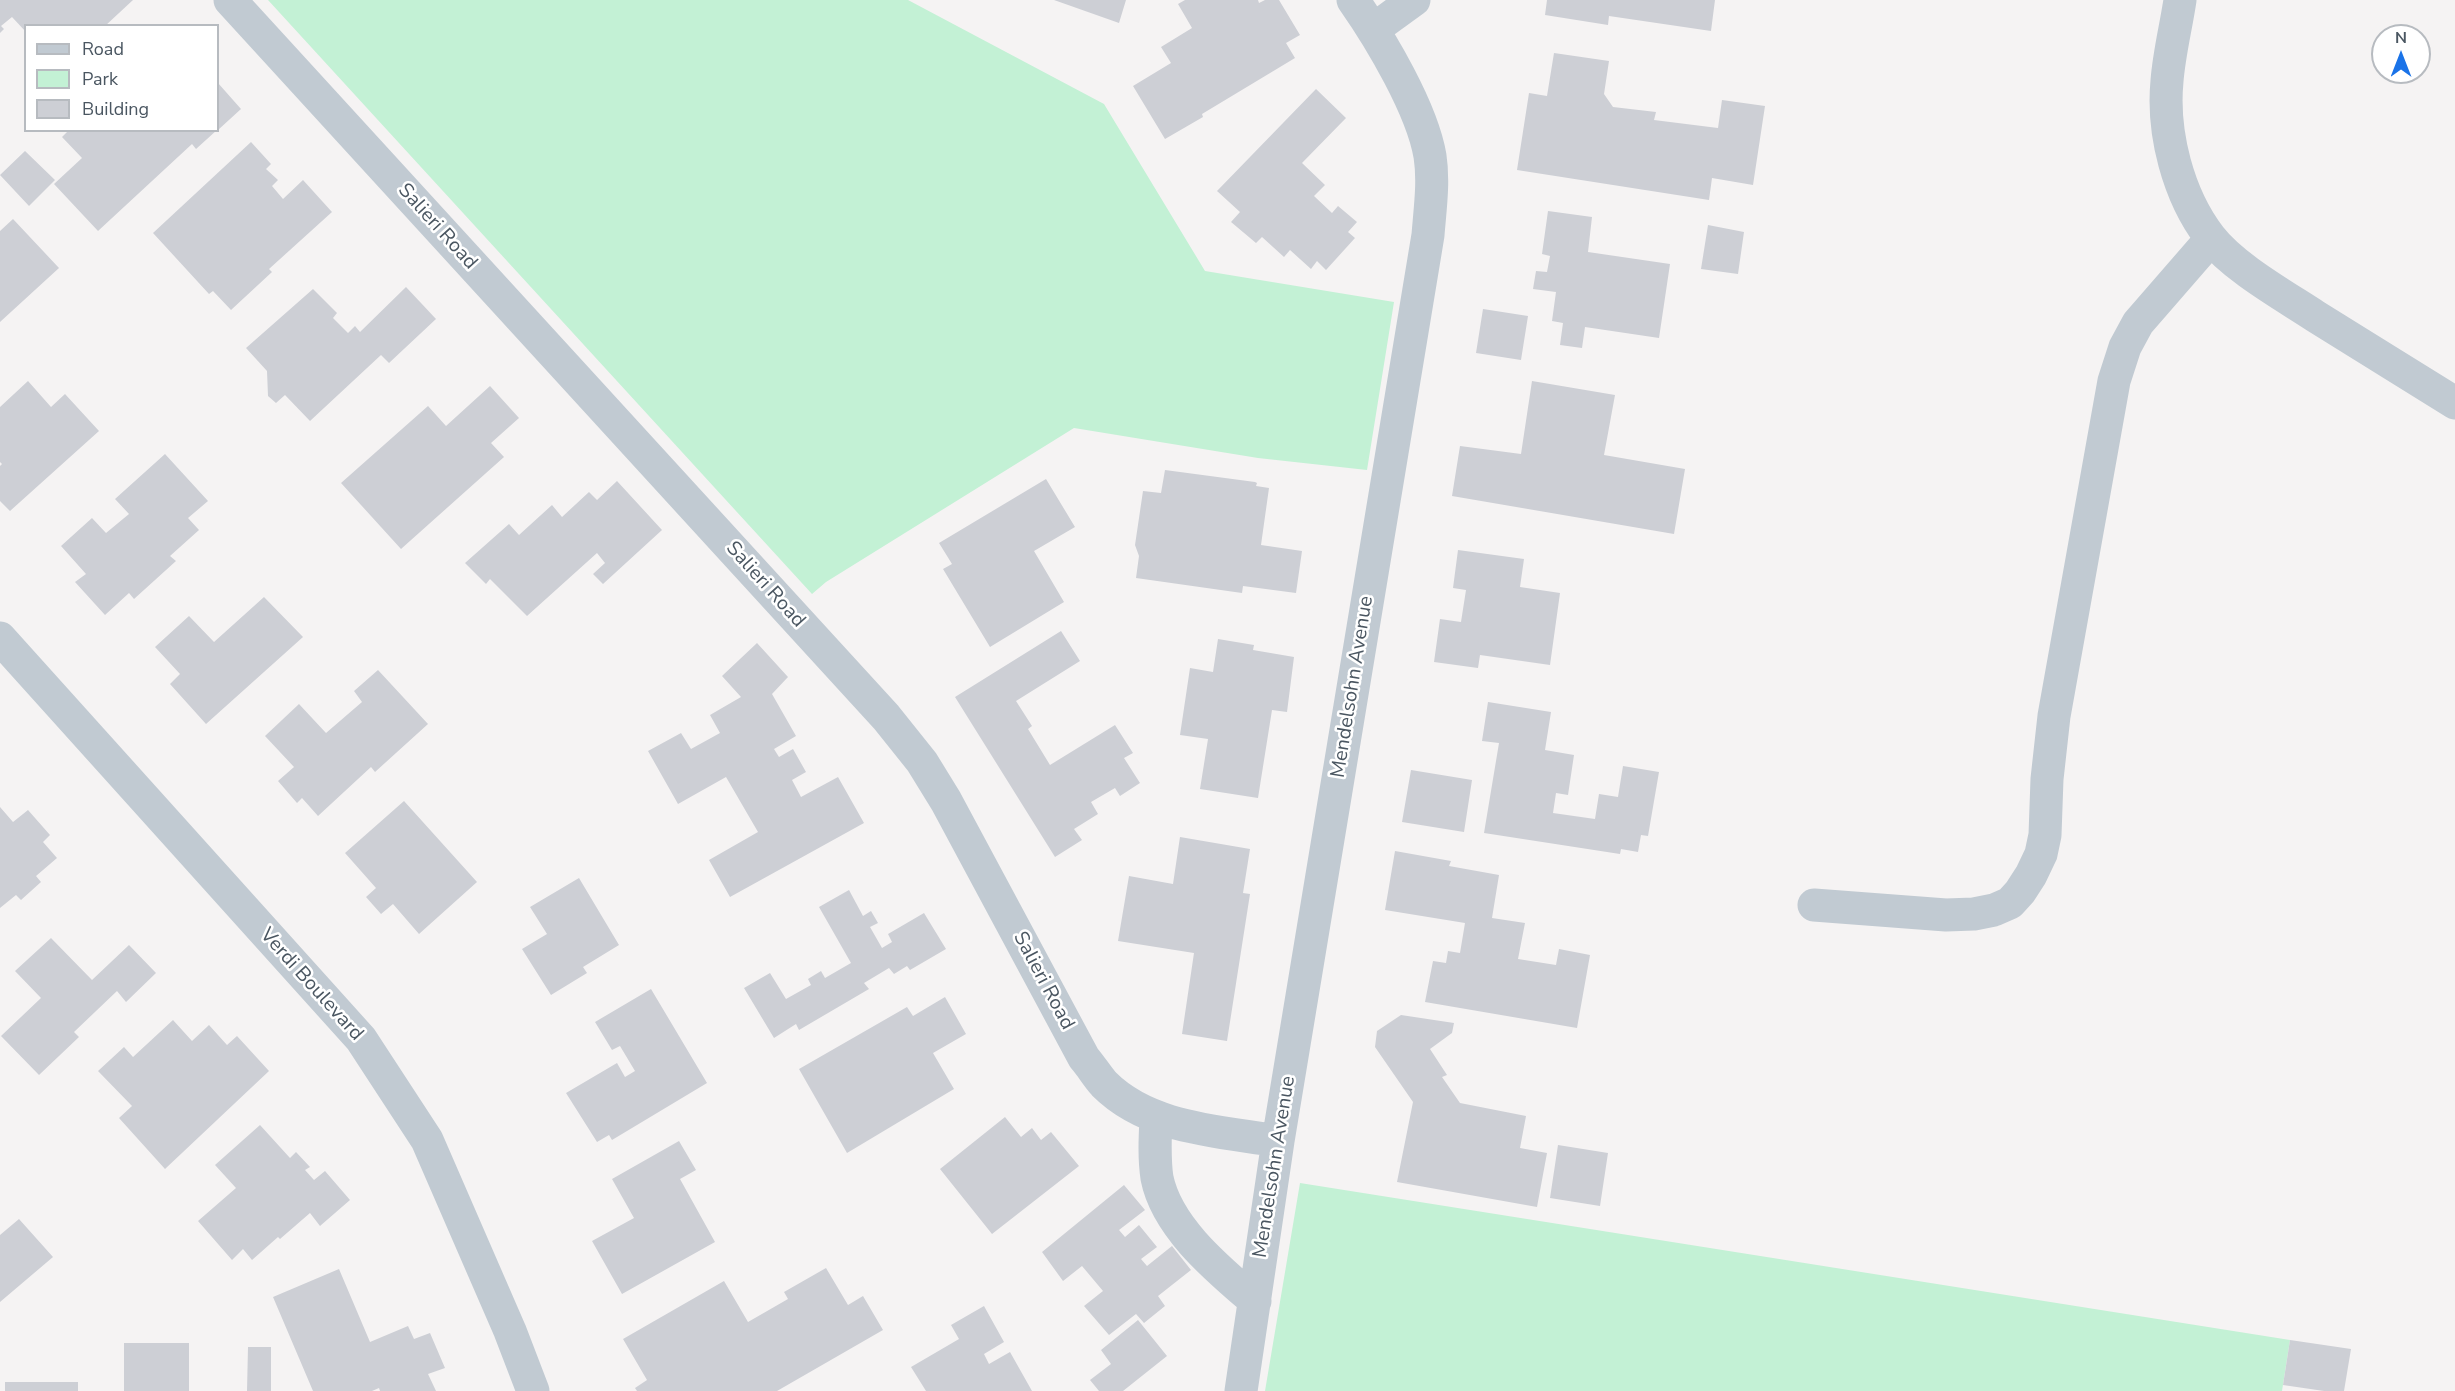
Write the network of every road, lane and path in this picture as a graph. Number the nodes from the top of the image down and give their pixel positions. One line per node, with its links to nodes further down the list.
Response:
1 (230, 0): 10 (street, Salieri Road)
2 (1353, 0): 5 (street, Mendelsohn Avenue)
3 (1414, 0): 5 (street)
4 (2180, 0): 6 (street)
5 (1374, 29): 11 (street, Mendelsohn Avenue)
6 (2211, 239): 7 (street); 9 (street)
7 (2455, 403)
8 (0, 638): 13 (street, Verdi Boulevard)
9 (1814, 905)
10 (1156, 1118): 11 (street, Salieri Road); 12 (street)
11 (1278, 1141): 12 (street, Mendelsohn Avenue)
12 (1255, 1301): 14 (street, Mendelsohn Avenue)
13 (533, 1391)
14 (1241, 1391)

